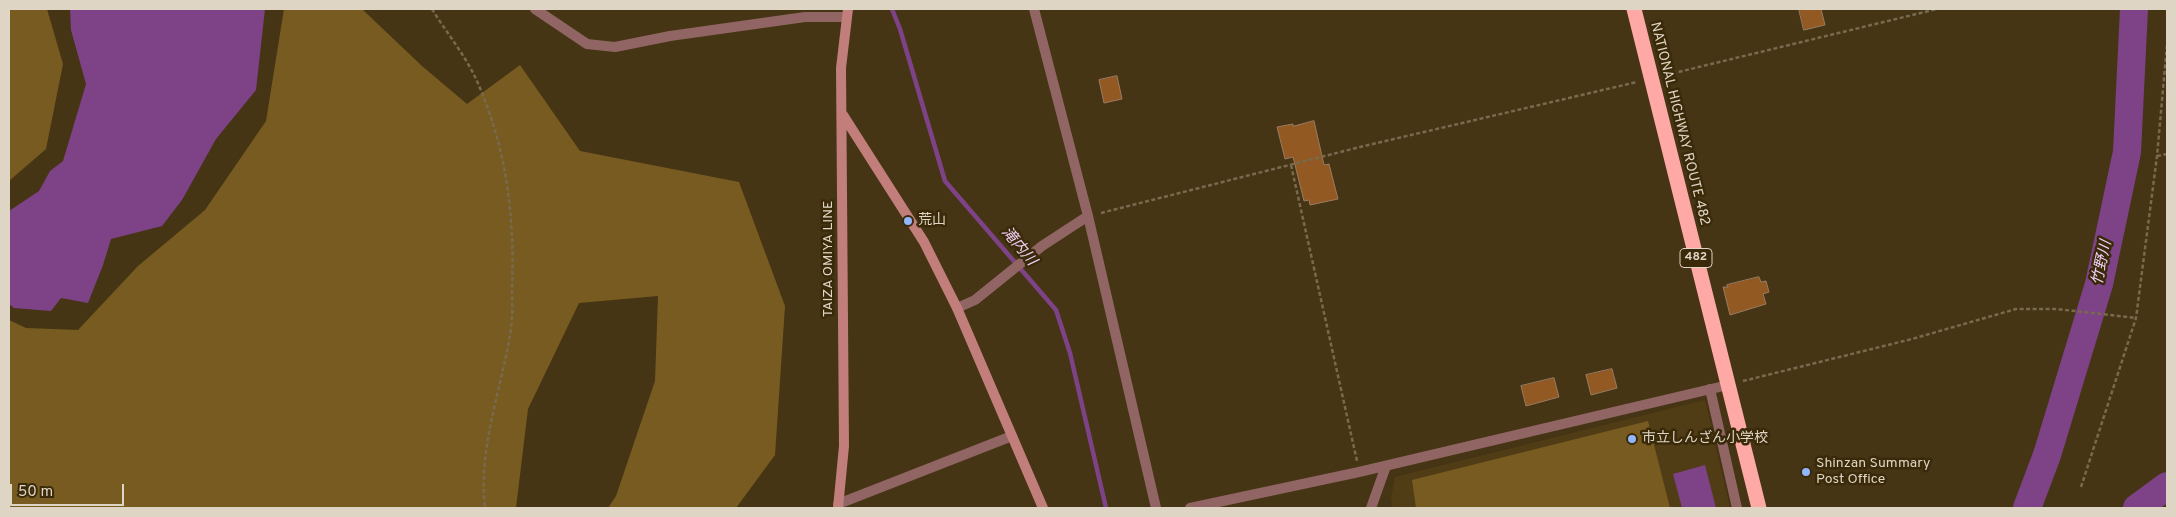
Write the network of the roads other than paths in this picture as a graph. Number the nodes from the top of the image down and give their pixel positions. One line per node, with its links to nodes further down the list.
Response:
1 (535, 9): 4 (street)
2 (1034, 9): 6 (street)
3 (1634, 9): 8 (highway, NATIONAL HIGHWAY ROUTE 482 / 482)
4 (847, 13): 5 (main road, TAIZA OMIYA LINE)
5 (842, 114): 7 (main road); 12 (main road, TAIZA OMIYA LINE)
6 (1088, 216): 7 (street); 14 (street)
7 (957, 308): 10 (main road)
8 (1728, 385): 9 (street); 18 (highway, NATIONAL HIGHWAY ROUTE 482 / 482)
9 (1710, 389): 11 (street); 17 (street)
10 (1012, 436): 12 (street); 13 (main road)
11 (1386, 466): 15 (street); 16 (street)
12 (838, 506)
13 (1043, 508)
14 (1156, 508)
15 (1190, 508)
16 (1372, 508)
17 (1737, 508)
18 (1759, 508)

